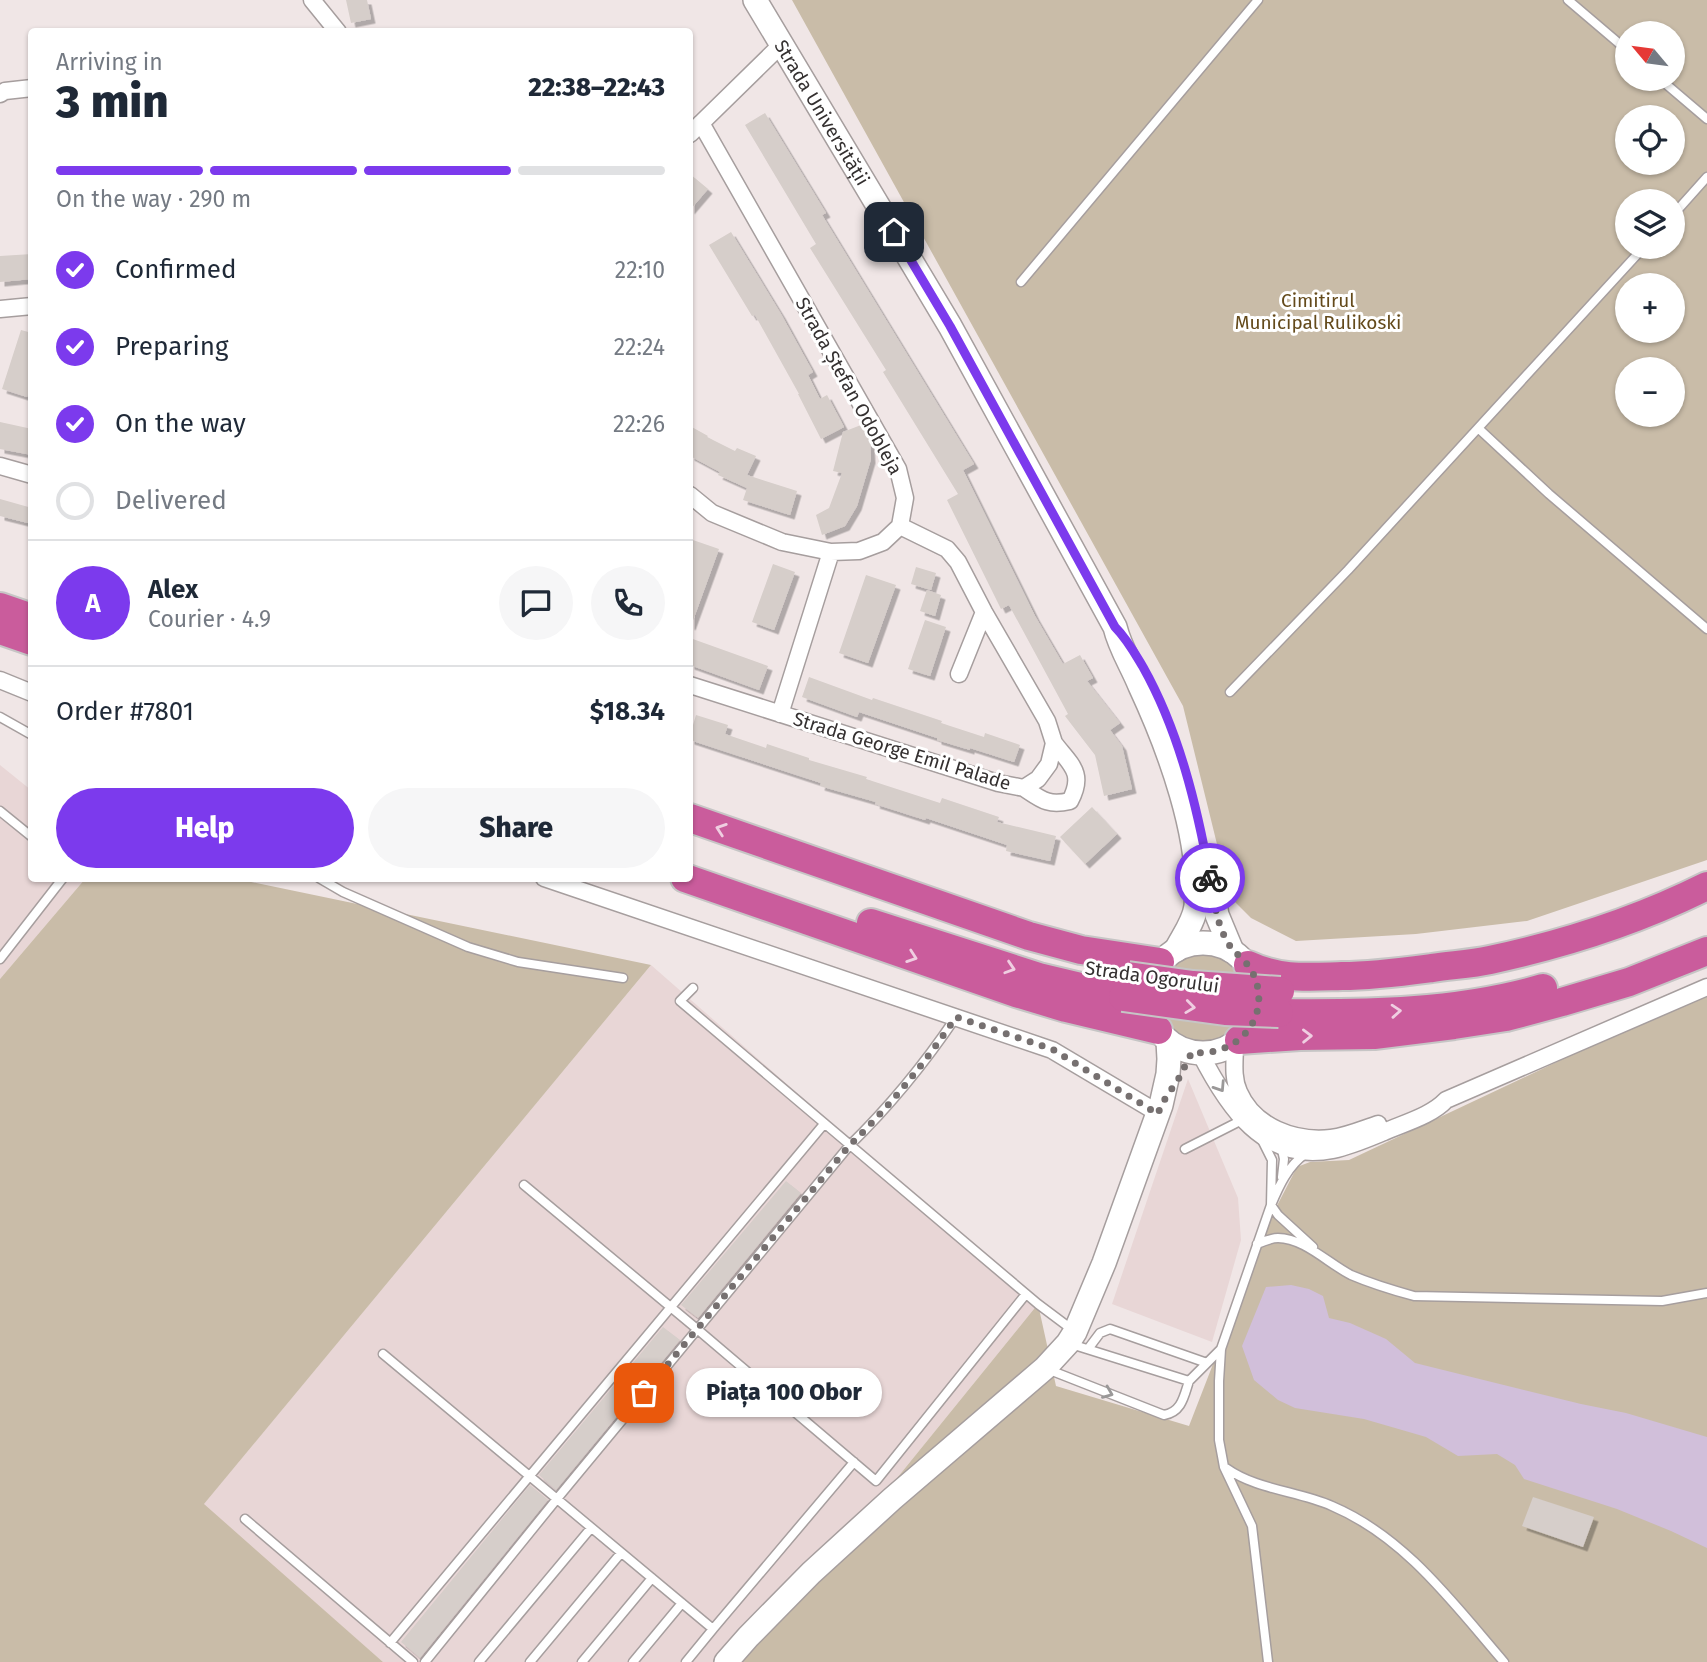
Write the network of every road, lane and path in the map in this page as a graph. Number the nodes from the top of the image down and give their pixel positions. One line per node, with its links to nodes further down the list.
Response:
1 (312, 0): 5 (street)
2 (755, 0): 7 (main road, Strada Universității)
3 (1258, 0): 16 (lane)
4 (1568, 0): 6 (lane)
5 (335, 28)
6 (1615, 40)
7 (782, 44): 12 (street); 28 (main road, Strada Universității)
8 (28, 88): 10 (street)
9 (1674, 91): 11 (lane)
10 (0, 94)
11 (1707, 119)
12 (695, 129): 23 (street, Strada Ștefan Odobleja)
13 (1707, 177): 14 (lane)
14 (1685, 202)
15 (1633, 259): 19 (lane)
16 (1021, 282)
17 (28, 306): 18 (street)
18 (0, 309)
19 (1478, 428): 29 (lane); 36 (lane)
20 (0, 466): 21 (street)
21 (28, 473)
22 (693, 497): 24 (street)
23 (900, 526): 24 (street); 26 (street, Strada George Emil Palade)
24 (831, 552): 37 (street, Strada George Emil Palade)
25 (0, 607): 27 (highway)
26 (984, 612): 32 (street); 40 (street, Strada George Emil Palade)
27 (28, 617)
28 (1115, 627): 55 (main road, Strada Universității); 56 (main road, Strada Universității)
29 (1707, 629)
30 (0, 630): 31 (highway)
31 (28, 639)
32 (959, 674)
33 (0, 680): 35 (street)
34 (693, 686): 37 (street, Strada George Emil Palade)
35 (28, 691)
36 (1230, 692)
37 (780, 714): 41 (street, Strada George Emil Palade)
38 (0, 717): 39 (lane)
39 (28, 733)
40 (1054, 743): 41 (street, Strada George Emil Palade); 41 (street, Strada George Emil Palade)
41 (1024, 788)
42 (0, 811): 44 (lane)
43 (693, 819): 55 (highway, one-way to 43)
44 (28, 834)
45 (693, 839): 59 (highway, Strada Ogorului)
46 (693, 862): 59 (highway, Strada Ogorului, one-way to 59)
47 (693, 881): 64 (highway, one-way to 64)
48 (60, 882): 57 (lane)
49 (327, 882): 58 (lane)
50 (556, 882): 63 (street)
51 (1707, 886): 56 (highway)
52 (1707, 907): 62 (highway, Strada Ogorului)
53 (1707, 929): 62 (highway, Strada Ogorului, one-way to 53)
54 (1707, 951): 65 (highway, one-way to 54)
55 (1168, 956): 56 (main road); 64 (main road)
56 (1240, 958): 65 (main road)
57 (0, 959)
58 (623, 978)
59 (1125, 987): 62 (highway, Strada Ogorului, bridge)
60 (1707, 987): 67 (street)
61 (694, 988): 70 (lane)
62 (1280, 1002)
63 (956, 1017): 68 (street); 72 (lane)
64 (1163, 1036): 66 (main road); 68 (main road)
65 (1237, 1042): 66 (main road); 71 (street)
66 (1196, 1053): 68 (main road); 69 (street, one-way to 69)
67 (1446, 1100): 71 (street); 75 (street)
68 (1159, 1109): 85 (main road)
69 (1242, 1119): 71 (street); 74 (lane)
70 (824, 1124): 72 (lane); 83 (lane)
71 (1265, 1130): 73 (street); 78 (lane)
72 (849, 1146): 82 (lane); 84 (lane)
73 (1281, 1146): 75 (street); 76 (lane)
74 (1185, 1149)
75 (1309, 1152): 76 (lane)
76 (1280, 1184): 78 (lane)
77 (524, 1185): 83 (lane)
78 (1271, 1205): 79 (lane); 80 (lane)
79 (1257, 1244): 80 (lane); 86 (lane)
80 (1322, 1256): 81 (lane)
81 (1707, 1293)
82 (1026, 1294): 85 (lane); 91 (lane)
83 (670, 1307): 84 (lane); 93 (lane)
84 (697, 1329): 91 (lane); 94 (lane)
85 (1077, 1342): 88 (lane); 89 (main road); 90 (lane)
86 (1221, 1349): 88 (lane); 92 (lane)
87 (383, 1354): 93 (lane)
88 (1207, 1363): 90 (lane)
89 (1045, 1368): 90 (lane, one-way to 90); 109 (main road)
90 (1189, 1381)
91 (854, 1462): 100 (lane)
92 (1224, 1467): 110 (lane); 111 (lane)
93 (528, 1476): 94 (lane); 101 (lane)
94 (556, 1500): 96 (lane); 103 (lane)
95 (245, 1519): 101 (lane)
96 (591, 1528): 97 (lane); 104 (lane)
97 (621, 1553): 98 (lane); 105 (lane)
98 (652, 1578): 99 (lane); 106 (lane)
99 (682, 1604): 100 (lane); 107 (lane)
100 (713, 1629): 108 (lane)
101 (390, 1643): 102 (lane)
102 (413, 1662)
103 (425, 1662)
104 (479, 1662)
105 (530, 1662)
106 (582, 1662)
107 (633, 1662)
108 (686, 1662)
109 (726, 1662)
110 (1268, 1662)
111 (1504, 1662)

